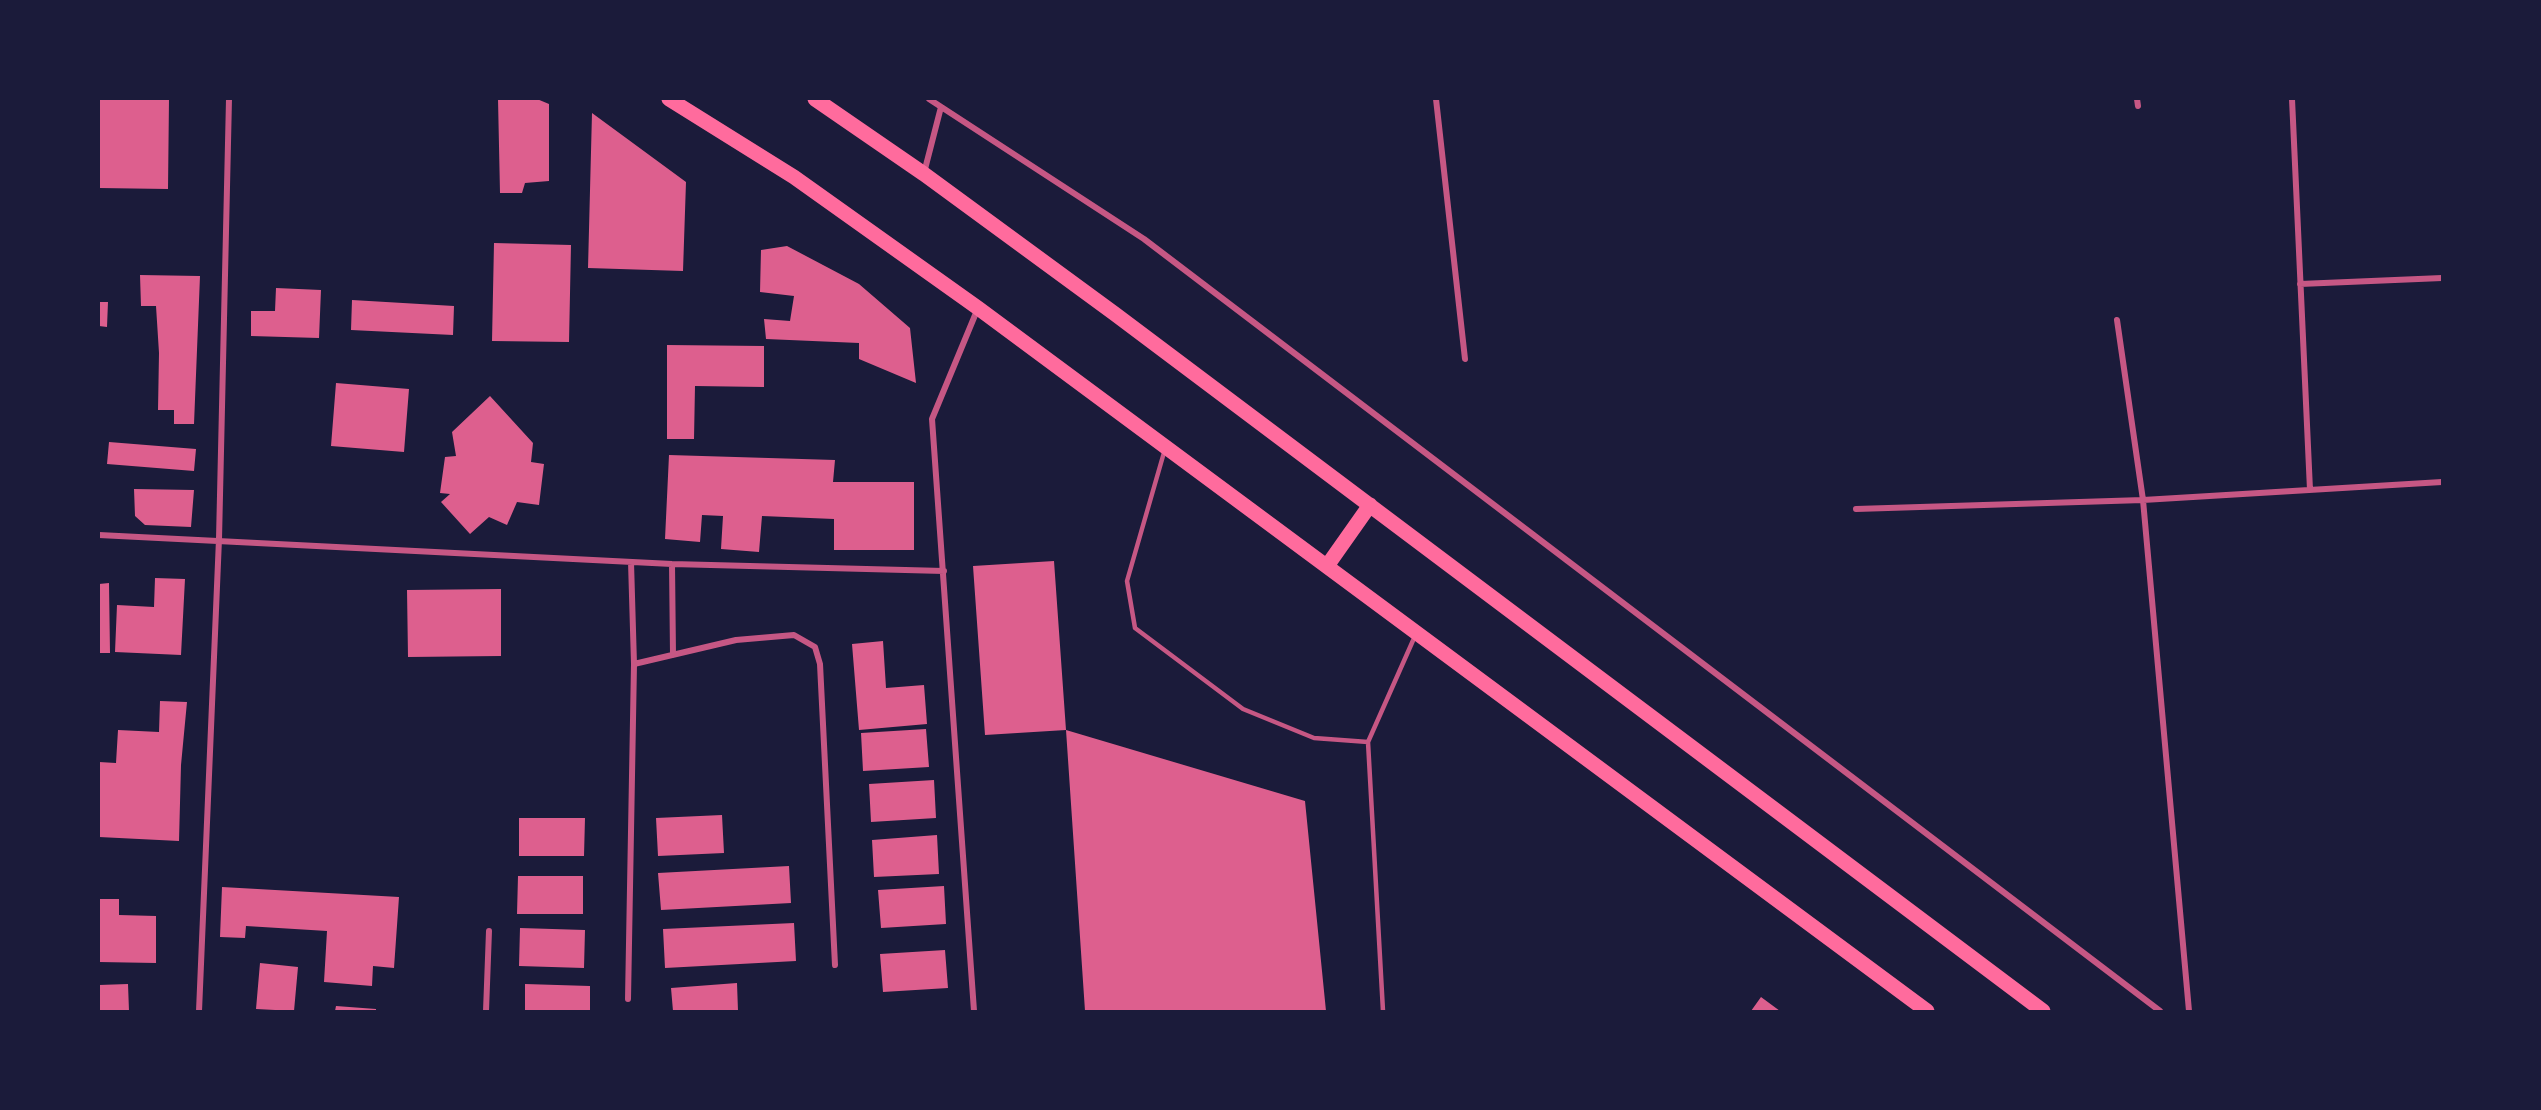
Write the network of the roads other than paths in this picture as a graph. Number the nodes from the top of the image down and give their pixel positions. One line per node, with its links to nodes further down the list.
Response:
1 (229, 99): 21 (street)
2 (669, 99): 11 (main road)
3 (815, 99): 8 (main road)
4 (929, 99): 7 (street)
5 (1436, 99): 13 (street)
6 (2292, 99): 10 (street)
7 (941, 107): 8 (street); 39 (street)
8 (924, 174): 18 (main road)
9 (2442, 278): 10 (street)
10 (2300, 284): 16 (street)
11 (978, 308): 14 (main road); 25 (street)
12 (2117, 320): 17 (street)
13 (1465, 359)
14 (1166, 446): 24 (main road); 29 (lane)
15 (2442, 482): 16 (street)
16 (2310, 490): 17 (street)
17 (2143, 500): 19 (street); 40 (street)
18 (1370, 505): 24 (main road); 38 (main road)
19 (1856, 509)
20 (99, 535): 21 (street)
21 (219, 540): 22 (street); 33 (street)
22 (631, 562): 23 (street); 28 (street)
23 (672, 564): 25 (street); 27 (street)
24 (1327, 566): 26 (main road)
25 (944, 571): 35 (street)
26 (1416, 632): 29 (lane); 37 (main road)
27 (673, 655): 28 (street); 31 (street)
28 (634, 664): 32 (street)
29 (1368, 742): 36 (lane)
30 (489, 931): 34 (street)
31 (836, 965)
32 (628, 999)
33 (199, 1011)
34 (486, 1011)
35 (975, 1011)
36 (1383, 1011)
37 (1927, 1011)
38 (2043, 1011)
39 (2160, 1011)
40 (2189, 1011)

